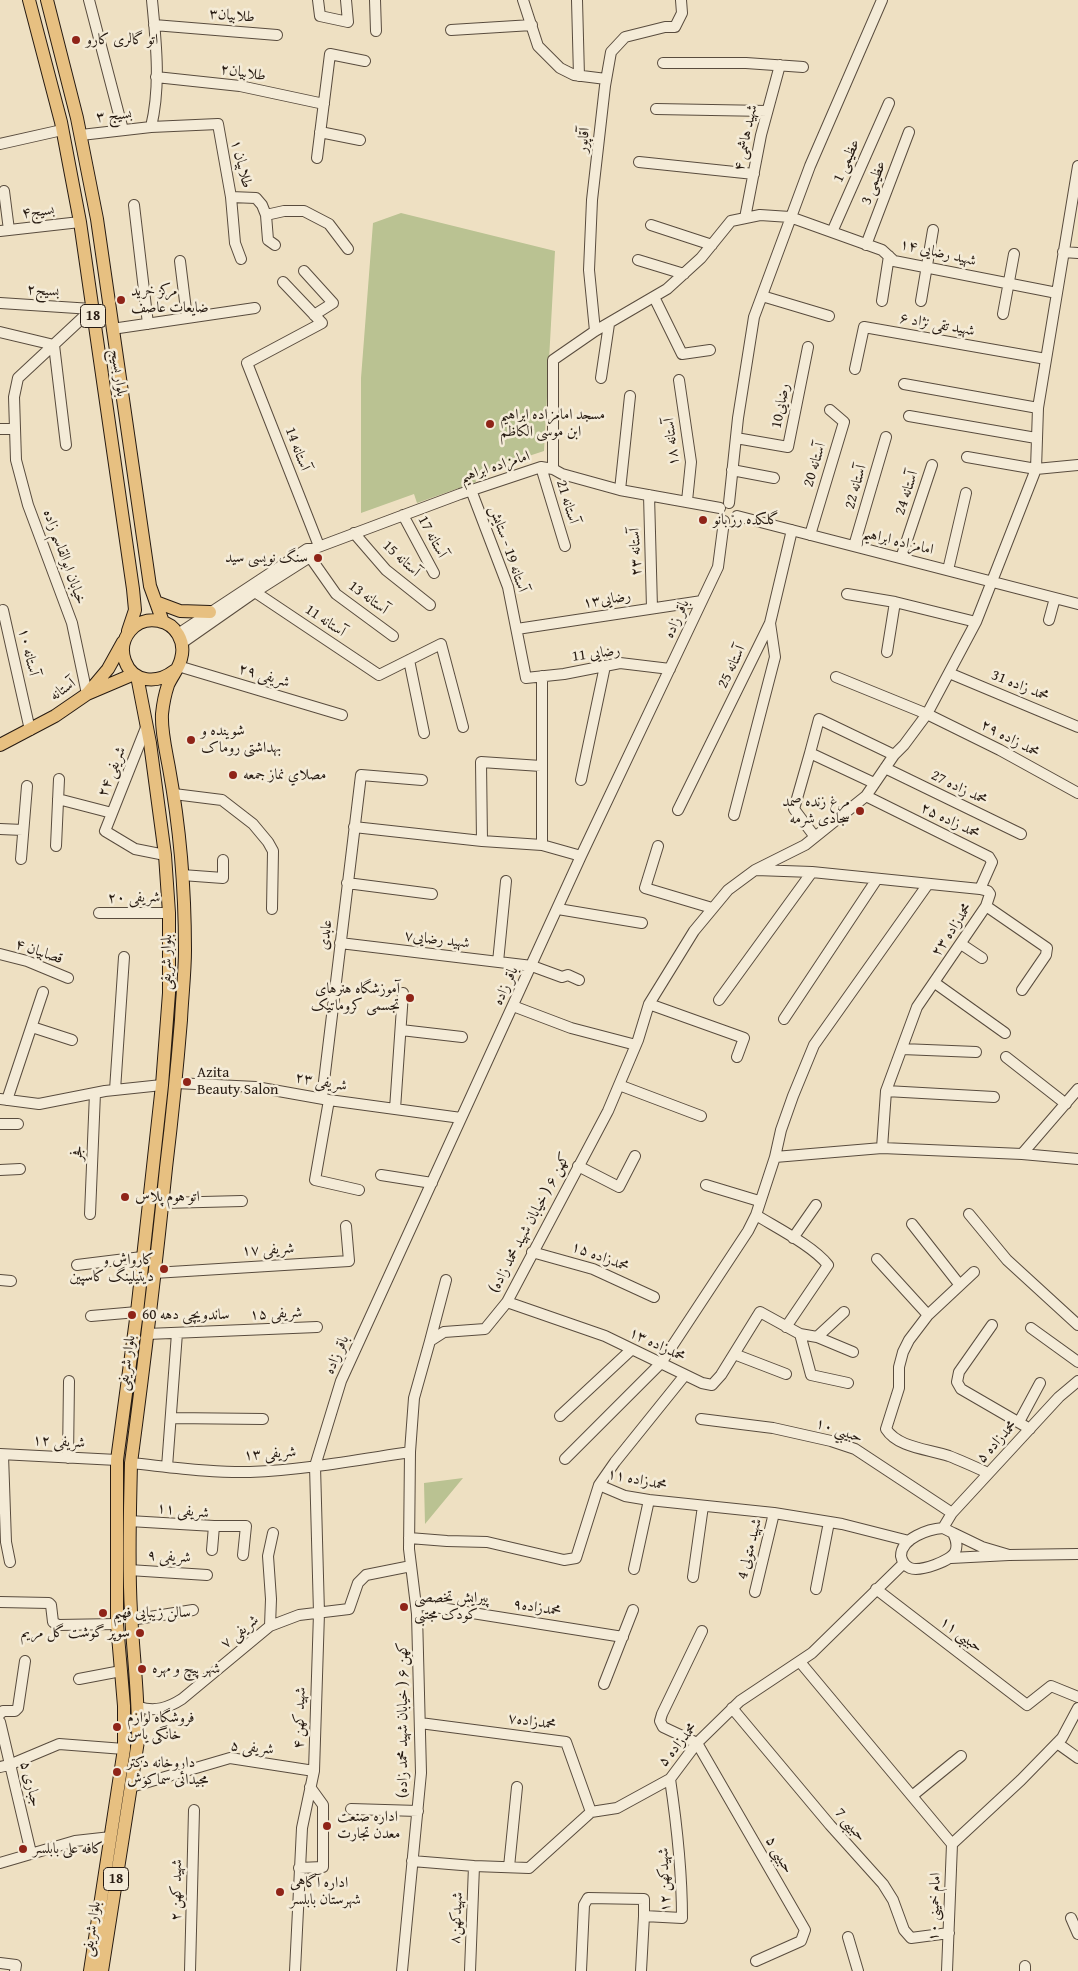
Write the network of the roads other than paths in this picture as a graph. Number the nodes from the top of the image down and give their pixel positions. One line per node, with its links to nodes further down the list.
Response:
1 (29, 0): 29 (main road, بلوار بسیج / 18)
2 (47, 0): 33 (main road, بلوار بسیج / 18)
3 (89, 0): 30 (street)
4 (152, 0): 12 (street)
5 (318, 0): 6 (street)
6 (346, 0)
7 (375, 0): 15 (street)
8 (524, 0): 13 (street)
9 (577, 0): 21 (street)
10 (681, 0): 23 (street, آقاپور)
11 (882, 0): 44 (street)
12 (154, 25): 16 (street, طلابیان۳); 22 (street)
13 (532, 25): 14 (street); 21 (street)
14 (451, 30)
15 (376, 31)
16 (276, 35)
17 (365, 61): 25 (street)
18 (662, 63): 19 (street)
19 (780, 65): 20 (street); 27 (street, شهید هاشمی ۴)
20 (803, 67)
21 (579, 76): 23 (street)
22 (156, 77): 25 (street, طلابیان۲); 28 (street)
23 (606, 79): 82 (street, آقاپور)
24 (889, 103): 50 (street, عظیمی 1)
25 (324, 104): 31 (street)
26 (656, 109): 27 (street)
27 (767, 111): 39 (street, شهید هاشمی ۴)
28 (151, 127): 30 (street, بسیج ۳); 41 (street, طلابیان ۱)
29 (62, 130): 35 (street); 46 (main road, بلوار بسیج / 18)
30 (123, 130): 33 (street, بسیج ۳)
31 (320, 132): 34 (street); 36 (street)
32 (909, 132): 51 (street, عظیمی 3)
33 (81, 135): 81 (main road, بلوار بسیج / 18)
34 (360, 140)
35 (0, 144)
36 (317, 158)
37 (638, 162): 39 (street)
38 (1078, 166): 55 (street)
39 (754, 174): 45 (street, شهید هاشمی ۴)
40 (4, 191): 48 (street)
41 (231, 197): 43 (street, طلابیان ۱); 59 (street)
42 (134, 205): 79 (street)
43 (266, 216): 52 (street); 54 (street)
44 (790, 217): 45 (street, شهید رضایی ۱۴); 50 (street, شهید رضایی ۱۴); 68 (street)
45 (745, 218): 53 (street)
46 (80, 222): 48 (street, بسیج۴); 74 (main road, بلوار بسیج / 18)
47 (651, 225): 53 (street)
48 (5, 230)
49 (933, 230): 62 (street)
50 (832, 232): 51 (street, شهید رضایی ۱۴)
51 (866, 244): 58 (street, شهید رضایی ۱۴)
52 (274, 245)
53 (712, 245): 64 (street)
54 (348, 249)
55 (1063, 252): 57 (street); 67 (street)
56 (1014, 254): 66 (street)
57 (1078, 254)
58 (889, 256): 62 (street, شهید رضایی ۱۴); 70 (street)
59 (241, 259)
60 (180, 260): 78 (street)
61 (638, 260): 64 (street)
62 (926, 267): 66 (street, شهید رضایی ۱۴); 71 (street)
63 (304, 272): 76 (street)
64 (684, 274): 69 (street)
65 (283, 282): 76 (street)
66 (1009, 283): 67 (street, شهید رضایی ۱۴); 75 (street)
67 (1057, 292): 87 (street)
68 (762, 296): 77 (street); 99 (street)
69 (654, 297): 80 (street); 86 (street)
70 (882, 301)
71 (921, 301)
72 (0, 303): 74 (street, بسیج۲)
73 (255, 308): 78 (street)
74 (92, 309): 84 (street); 146 (main road, بلوار بسیج / 18)
75 (1003, 314)
76 (314, 315): 124 (street, آستانه 14)
77 (829, 316)
78 (187, 318): 79 (street)
79 (148, 324): 81 (street)
80 (609, 324): 82 (street); 89 (street)
81 (112, 329): 133 (main road, بلوار بسیج / 18)
82 (595, 331): 106 (street)
83 (0, 332): 84 (street)
84 (54, 344): 97 (street, خیابان ابوالقاسم زاده); 101 (street)
85 (808, 347): 99 (street, رضایی10)
86 (710, 350)
87 (1046, 359): 88 (street, شهید تقی نژاد ۶); 93 (street)
88 (855, 369)
89 (601, 378)
90 (680, 380): 114 (street, آستانه ۱۸)
91 (904, 384): 93 (street)
92 (630, 396): 111 (street)
93 (1038, 408): 100 (street)
94 (830, 410): 121 (street, آستانه 20)
95 (909, 416): 100 (street)
96 (0, 429): 97 (street)
97 (15, 429): 158 (street, خیابان ابوالقاسم زاده)
98 (886, 437): 123 (street, آستانه 22)
99 (736, 438): 108 (street)
100 (1036, 438): 107 (street)
101 (66, 445)
102 (967, 457): 107 (street)
103 (932, 465): 125 (street, آستانه 24)
104 (1078, 465): 107 (street)
105 (541, 467): 106 (street, امامزاده ابراهیم); 110 (street, امامزاده ابراهیم); 122 (street, آستانه 21)
106 (553, 469): 111 (street, امامزاده ابراهیم)
107 (1036, 469): 128 (street, کهن ۶ ( خیابان شهید محمد زاده))
108 (732, 470): 109 (street); 115 (street)
109 (774, 478)
110 (471, 490): 116 (street, امامزاده ابراهیم); 144 (street, آستانه 19 - ستایش)
111 (620, 490): 113 (street, امامزاده ابراهیم)
112 (966, 493): 126 (street)
113 (649, 495): 114 (street, امامزاده ابراهیم); 137 (street, آستانه ۲۳)
114 (687, 501): 115 (street, امامزاده ابراهیم)
115 (725, 505): 117 (street); 118 (street)
116 (403, 515): 120 (street, امامزاده ابراهیم); 127 (street, آستانه 17)
117 (737, 516): 118 (street); 119 (street, امامزاده ابراهیم)
118 (724, 521): 132 (street, باقر زاده)
119 (792, 530): 121 (street, امامزاده ابراهیم); 143 (street, آستانه 25)
120 (354, 533): 124 (street, امامزاده ابراهیم); 136 (street, آستانه 15)
121 (810, 535): 123 (street, امامزاده ابراهیم)
122 (565, 546)
123 (854, 546): 125 (street, امامزاده ابراهیم)
124 (314, 551): 129 (street, امامزاده ابراهیم); 139 (street, امامزاده ابراهیم); 145 (street, آستانه 13)
125 (901, 558): 126 (street, امامزاده ابراهیم)
126 (948, 570): 128 (street, امامزاده ابراهیم)
127 (434, 573)
128 (993, 582): 131 (street, امامزاده ابراهیم); 142 (street, کهن ۶ ( خیابان شهید محمد زاده))
129 (255, 592): 147 (street, امامزاده ابراهیم); 149 (street, آستانه 11)
130 (846, 594): 134 (street)
131 (1055, 598): 135 (street, امامزاده ابراهیم); 140 (street)
132 (702, 601): 137 (street, رضایی۱۳); 152 (street, باقر زاده)
133 (156, 602): 139 (main road); 141 (main road, بلوار بسیج / 18)
134 (895, 602): 142 (street); 148 (street)
135 (1078, 604)
136 (430, 605)
137 (652, 608): 144 (street, رضایی۱۳)
138 (3, 610): 165 (street, آستانه ۱۰)
139 (210, 612): 147 (street, امامزاده ابراهیم)
140 (1049, 620)
141 (163, 622): 146 (main road); 147 (main road)
142 (976, 622): 153 (street, کهن ۶ ( خیابان شهید محمد زاده))
143 (770, 623): 181 (street, آستانه 25); 183 (street)
144 (517, 629): 157 (street, آستانه 19 - ستایش)
145 (393, 636)
146 (125, 638): 154 (main road, 18); 158 (main road, آستانه)
147 (180, 638): 151 (main road, 18)
148 (887, 652)
149 (409, 660): 163 (street); 166 (street)
150 (606, 666): 152 (street, رضایی 11); 155 (street, رضایی 11); 174 (street)
151 (176, 669): 154 (main road); 159 (main road, بلوار شریفی / 18); 161 (street, شریفی ۲۹)
152 (670, 669): 194 (street, باقر زاده)
153 (949, 673): 160 (street, کهن ۶ ( خیابان شهید محمد زاده)); 164 (street, محمد زاده 31)
154 (135, 675): 158 (main road); 162 (main road, بلوار شریفی / 18)
155 (542, 676): 157 (street, رضایی 11); 170 (street)
156 (836, 676): 160 (street, محمد زاده ۲۹)
157 (526, 678)
158 (87, 694): 165 (main road, آستانه)
159 (162, 713): 162 (main road); 178 (main road, بلوار شریفی / 18)
160 (927, 714): 169 (street, کهن ۶ ( خیابان شهید محمد زاده)); 177 (street, محمد زاده ۲۹)
161 (342, 715)
162 (146, 720): 182 (street, شریفی ۲۴); 193 (main road, بلوار شریفی / 18)
163 (463, 727)
164 (1078, 727)
165 (30, 730): 167 (main road, آستانه)
166 (424, 733)
167 (0, 745)
168 (810, 752): 169 (street); 175 (street); 188 (street)
169 (894, 755): 171 (street, کهن ۶ ( خیابان شهید محمد زاده))
170 (540, 766): 189 (street); 190 (street)
171 (885, 768): 175 (street, کهن ۶ ( خیابان شهید محمد زاده)); 187 (street, محمد زاده 27)
172 (60, 779): 180 (street)
173 (422, 780): 184 (street, عابدی)
174 (581, 780)
175 (874, 783): 179 (street, کهن ۶ ( خیابان شهید محمد زاده))
176 (27, 786): 186 (street)
177 (1078, 793)
178 (174, 794): 199 (main road, بلوار شریفی / 18); 208 (street)
179 (866, 796): 188 (street, کهن ۶ ( خیابان شهید محمد زاده)); 204 (street, محمد زاده ۲۵)
180 (58, 799): 182 (street); 191 (street)
181 (678, 810)
182 (112, 813): 193 (street, شریفی ۲۴)
183 (734, 815)
184 (354, 827): 189 (street); 202 (street, عابدی)
185 (0, 829): 186 (street)
186 (23, 830): 195 (street)
187 (1021, 834)
188 (815, 837): 197 (street, کهن ۶ ( خیابان شهید محمد زاده))
189 (482, 841): 190 (street)
190 (542, 845): 194 (street)
191 (56, 846)
192 (658, 846): 207 (street)
193 (165, 855): 211 (main road, بلوار شریفی / 18)
194 (581, 856): 209 (street, باقر زاده)
195 (21, 859)
196 (223, 860): 199 (street)
197 (755, 870): 198 (street, محمدزاده ۲۳); 207 (street, کهن ۶ ( خیابان شهید محمد زاده))
198 (812, 872): 200 (street, محمدزاده ۲۳); 226 (street)
199 (182, 875): 240 (main road, بلوار شریفی / 18)
200 (877, 878): 203 (street, محمدزاده ۲۳); 229 (street)
201 (506, 881): 218 (street)
202 (347, 883): 205 (street); 213 (street, عابدی)
203 (928, 884): 204 (street, محمدزاده ۲۳); 259 (street)
204 (980, 888): 206 (street, محمدزاده ۲۳)
205 (432, 894)
206 (986, 906): 214 (street, محمدزاده ۲۳); 223 (street)
207 (712, 908): 227 (street, کهن ۶ ( خیابان شهید محمد زاده))
208 (272, 909)
209 (558, 909): 212 (street); 219 (street, باقر زاده)
210 (99, 913): 211 (street, شریفی ۲۰)
211 (169, 913): 241 (main road, بلوار شریفی / 18)
212 (642, 923)
213 (340, 943): 218 (street, شهید رضایی۷); 248 (street, عابدی)
214 (960, 944): 217 (street); 222 (street, محمدزاده ۲۳)
215 (0, 954): 220 (street, قصابیان ۴)
216 (124, 957): 244 (street)
217 (982, 958)
218 (498, 962): 219 (street, شهید رضایی۷)
219 (532, 966): 221 (street, شهید رضایی۷); 228 (street, باقر زاده)
220 (68, 978)
221 (579, 980)
222 (935, 983): 232 (street); 236 (street, محمدزاده ۲۳)
223 (1022, 990)
224 (43, 992): 230 (street)
225 (403, 993): 231 (street)
226 (719, 1000)
227 (649, 1004): 235 (street, کهن ۶ ( خیابان شهید محمد زاده)); 238 (street)
228 (513, 1006): 235 (street); 253 (street, باقر زاده)
229 (784, 1019)
230 (32, 1027): 234 (street); 249 (street)
231 (400, 1030): 233 (street); 251 (street)
232 (1005, 1033)
233 (462, 1037)
234 (72, 1040)
235 (636, 1045): 242 (street, کهن ۶ ( خیابان شهید محمد زاده))
236 (902, 1049): 237 (street); 245 (street, محمدزاده ۲۳)
237 (976, 1052)
238 (738, 1057)
239 (1006, 1057): 250 (street)
240 (176, 1083): 241 (main road); 248 (street, شریفی ۲۳); 270 (main road, بلوار شریفی / 18)
241 (162, 1085): 244 (street); 279 (main road, بلوار شریفی / 18)
242 (619, 1085): 252 (street); 261 (street, کهن ۶ ( خیابان شهید محمد زاده))
243 (1078, 1089): 250 (street)
244 (115, 1090): 246 (street)
245 (886, 1091): 247 (street); 256 (street, محمدزاده ۲۳)
246 (96, 1093): 249 (street); 272 (street, فجر)
247 (994, 1097)
248 (325, 1099): 251 (street, شریفی ۲۳); 267 (street, عابدی)
249 (4, 1100)
250 (1066, 1104): 257 (street)
251 (395, 1109): 253 (street, شریفی ۲۳)
252 (701, 1116)
253 (461, 1118): 265 (street, باقر زاده)
254 (0, 1124): 255 (street)
255 (18, 1124)
256 (882, 1148): 257 (street); 259 (street)
257 (1022, 1154): 260 (street)
258 (635, 1156): 261 (street)
259 (775, 1157): 269 (street)
260 (1078, 1160)
261 (578, 1166): 278 (street, کهن ۶ ( خیابان شهید محمد زاده))
262 (20, 1169): 263 (street)
263 (0, 1170)
264 (381, 1175): 265 (street)
265 (432, 1182): 325 (street, باقر زاده)
266 (706, 1185): 269 (street)
267 (359, 1190)
268 (242, 1201): 270 (street)
269 (759, 1201): 274 (street)
270 (162, 1203): 283 (main road, بلوار شریفی / 18)
271 (816, 1204): 277 (street)
272 (90, 1214)
273 (968, 1214): 293 (street)
274 (756, 1215): 277 (street); 306 (street)
275 (912, 1224): 285 (street)
276 (346, 1226): 283 (street, شریفی ۱۷)
277 (793, 1238): 295 (street)
278 (532, 1252): 286 (street, محمدزاده ۱۵); 287 (street, کهن ۶ ( خیابان شهید محمد زاده))
279 (142, 1257): 281 (street); 288 (main road, بلوار شریفی / 18)
280 (877, 1259): 290 (street)
281 (77, 1264)
282 (974, 1272): 285 (street)
283 (154, 1273): 298 (main road, بلوار شریفی / 18)
284 (446, 1280): 301 (street)
285 (960, 1284): 290 (street)
286 (654, 1298)
287 (507, 1302): 301 (street, کهن ۶ ( خیابان شهید محمد زاده)); 302 (street, محمدزاده ۱۳)
288 (137, 1312): 291 (street); 322 (main road, بلوار شریفی / 18)
289 (844, 1312): 300 (street)
290 (928, 1315): 327 (street)
291 (91, 1316)
292 (992, 1325): 317 (street)
293 (1078, 1325)
294 (317, 1327): 297 (street, شریفی ۱۵)
295 (786, 1328): 299 (street); 304 (street, محمدزاده ۱۳)
296 (1031, 1328): 305 (street)
297 (177, 1333): 298 (street, شریفی ۱۵); 314 (street)
298 (147, 1334): 324 (main road, بلوار شریفی / 18)
299 (800, 1334): 300 (street); 311 (street)
300 (816, 1336): 303 (street)
301 (430, 1341): 319 (street, کهن ۶ ( خیابان شهید محمد زاده))
302 (632, 1349): 306 (street, محمدزاده ۱۳); 313 (street)
303 (853, 1352)
304 (734, 1354): 307 (street); 308 (street, محمدزاده ۱۳)
305 (1078, 1362)
306 (661, 1363): 308 (street, محمدزاده ۱۳); 323 (street)
307 (786, 1374)
308 (685, 1375): 328 (street)
309 (69, 1381): 321 (street)
310 (1078, 1381): 318 (street, محمدزاده ۵)
311 (848, 1383)
312 (1040, 1383): 317 (street)
313 (560, 1416)
314 (171, 1418): 315 (street); 326 (street)
315 (263, 1419)
316 (701, 1419): 332 (street, حبيبي ١٠)
317 (1019, 1422): 318 (street)
318 (1030, 1429): 327 (street, محمدزاده ۵)
319 (410, 1452): 325 (street, شریفی ۱۳); 339 (street, کهن ۶ ( خیابان شهید محمد زاده))
320 (2, 1454): 321 (street, شریفی ۱۲); 342 (street)
321 (68, 1458): 322 (street, شریفی ۱۲)
322 (117, 1460): 354 (main road, بلوار شریفی / 18)
323 (565, 1460)
324 (131, 1463): 326 (street, شریفی ۱۳); 333 (main road, بلوار شریفی / 18)
325 (315, 1466): 326 (street, شریفی ۱۳); 363 (street, شهید کهن ۴)
326 (167, 1467)
327 (988, 1473): 332 (street, محمدزاده ۵)
328 (599, 1486): 329 (street, محمدزاده ۱۱); 339 (street, محمدزاده ۱۱)
329 (649, 1500): 330 (street, محمدزاده ۱۱); 350 (street)
330 (703, 1506): 331 (street, محمدزاده ۱۱); 353 (street)
331 (774, 1512): 334 (street, محمدزاده ۱۱); 358 (street, شهید متولی 4)
332 (952, 1513): 336 (street, محمدزاده ۵)
333 (129, 1521): 335 (street, شریفی ۱۱); 351 (main road, بلوار شریفی / 18)
334 (829, 1522): 340 (street, محمدزاده ۱۱); 356 (street)
335 (214, 1526): 341 (street, شریفی ۱۱); 344 (street)
336 (943, 1528): 338 (street); 340 (street)
337 (273, 1533): 366 (street)
338 (953, 1533): 345 (street); 346 (street)
339 (409, 1538): 349 (street, کهن ۶ ( خیابان شهید محمد زاده))
340 (909, 1541): 348 (street)
341 (212, 1550)
342 (4, 1551): 347 (street)
343 (1078, 1554): 345 (street)
344 (243, 1555)
345 (1009, 1555): 346 (street)
346 (951, 1558): 348 (street)
347 (10, 1562)
348 (904, 1563): 357 (street, محمدزاده ۵)
349 (411, 1566): 360 (street, کهن ۶ ( خیابان شهید محمد زاده)); 363 (street, شریفی ۷)
350 (634, 1569)
351 (129, 1570): 352 (street, شریفی ۹); 355 (main road, بلوار شریفی / 18)
352 (206, 1574)
353 (692, 1577)
354 (117, 1588): 355 (main road); 365 (main road, بلوار شریفی / 18)
355 (130, 1588): 364 (main road, بلوار شریفی / 18)
356 (816, 1589)
357 (876, 1590): 370 (street, محمدزاده ۵); 374 (street, حبیبی ۱۱)
358 (755, 1592)
359 (0, 1602): 365 (street)
360 (416, 1604): 368 (street, محمدزاده۹); 380 (street, کهن ۶ ( خیابان شهید محمد زاده))
361 (193, 1610): 364 (street)
362 (633, 1610): 368 (street)
363 (319, 1613): 366 (street, شریفی ۷); 387 (street, شهید کهن ۴)
364 (131, 1620): 375 (main road, بلوار شریفی / 18)
365 (117, 1624): 371 (main road, بلوار شریفی / 18)
366 (270, 1626): 375 (street, شریفی ۷)
367 (702, 1631): 381 (street)
368 (623, 1637): 373 (street)
369 (25, 1662): 378 (street)
370 (800, 1662): 376 (street, محمدزاده ۵); 392 (street)
371 (121, 1671): 372 (street); 383 (main road, بلوار شریفی / 18)
372 (80, 1679)
373 (604, 1684)
374 (1078, 1697)
375 (139, 1707): 389 (main road, بلوار شریفی / 18)
376 (732, 1708): 381 (street, محمدزاده ۵); 407 (street, حبیبی 7)
377 (1078, 1708): 382 (street)
378 (0, 1714)
379 (0, 1722): 386 (street, جباری ۵)
380 (420, 1723): 395 (street, کهن ۶ ( خیابان شهید محمد زاده)); 396 (street, محمدزاده۷)
381 (697, 1743): 388 (street, محمدزاده ۵); 410 (street, حبیبی ۵)
382 (1057, 1743): 385 (street); 398 (street)
383 (124, 1749): 386 (street); 397 (main road, بلوار شریفی / 18)
384 (961, 1756): 392 (street)
385 (1078, 1758)
386 (5, 1766): 399 (street, جباری ۵)
387 (314, 1770): 389 (street, شریفی ۵); 390 (street, شهید کهن ۴)
388 (670, 1779): 396 (street, محمدزاده ۵); 405 (street, شهیدکهن ۱۲)
389 (131, 1787): 414 (main road, بلوار شریفی / 18)
390 (310, 1787): 404 (street, شهید کهن ۴); 404 (street)
391 (517, 1787): 403 (street)
392 (912, 1796): 398 (street)
393 (351, 1808): 395 (street)
394 (194, 1810): 415 (street, شهید کهن ۲)
395 (418, 1811): 400 (street, کهن ۶ ( خیابان شهید محمد زاده))
396 (591, 1812): 403 (street)
397 (111, 1837): 399 (street); 413 (main road, بلوار شریفی / 18)
398 (952, 1844): 407 (street, امام خمینی ۱۰)
399 (31, 1853): 401 (street)
400 (412, 1861): 402 (street); 417 (street, کهن ۶ ( خیابان شهید محمد زاده))
401 (0, 1863)
402 (474, 1866): 403 (street); 418 (street, شهیدکهن۸)
403 (509, 1867)
404 (299, 1868): 416 (street, شهید کهن ۴)
405 (644, 1916): 419 (street); 420 (street, شهیدکهن ۱۲)
406 (1071, 1918): 408 (street)
407 (949, 1933): 422 (street, امام خمینی ۱۰)
408 (1078, 1934)
409 (848, 1937): 421 (street)
410 (756, 1961)
411 (0, 1963): 412 (street)
412 (15, 1971)
413 (90, 1971)
414 (102, 1971)
415 (190, 1971)
416 (295, 1971)
417 (402, 1971)
418 (470, 1971)
419 (581, 1971)
420 (642, 1971)
421 (858, 1971)
422 (947, 1971)

